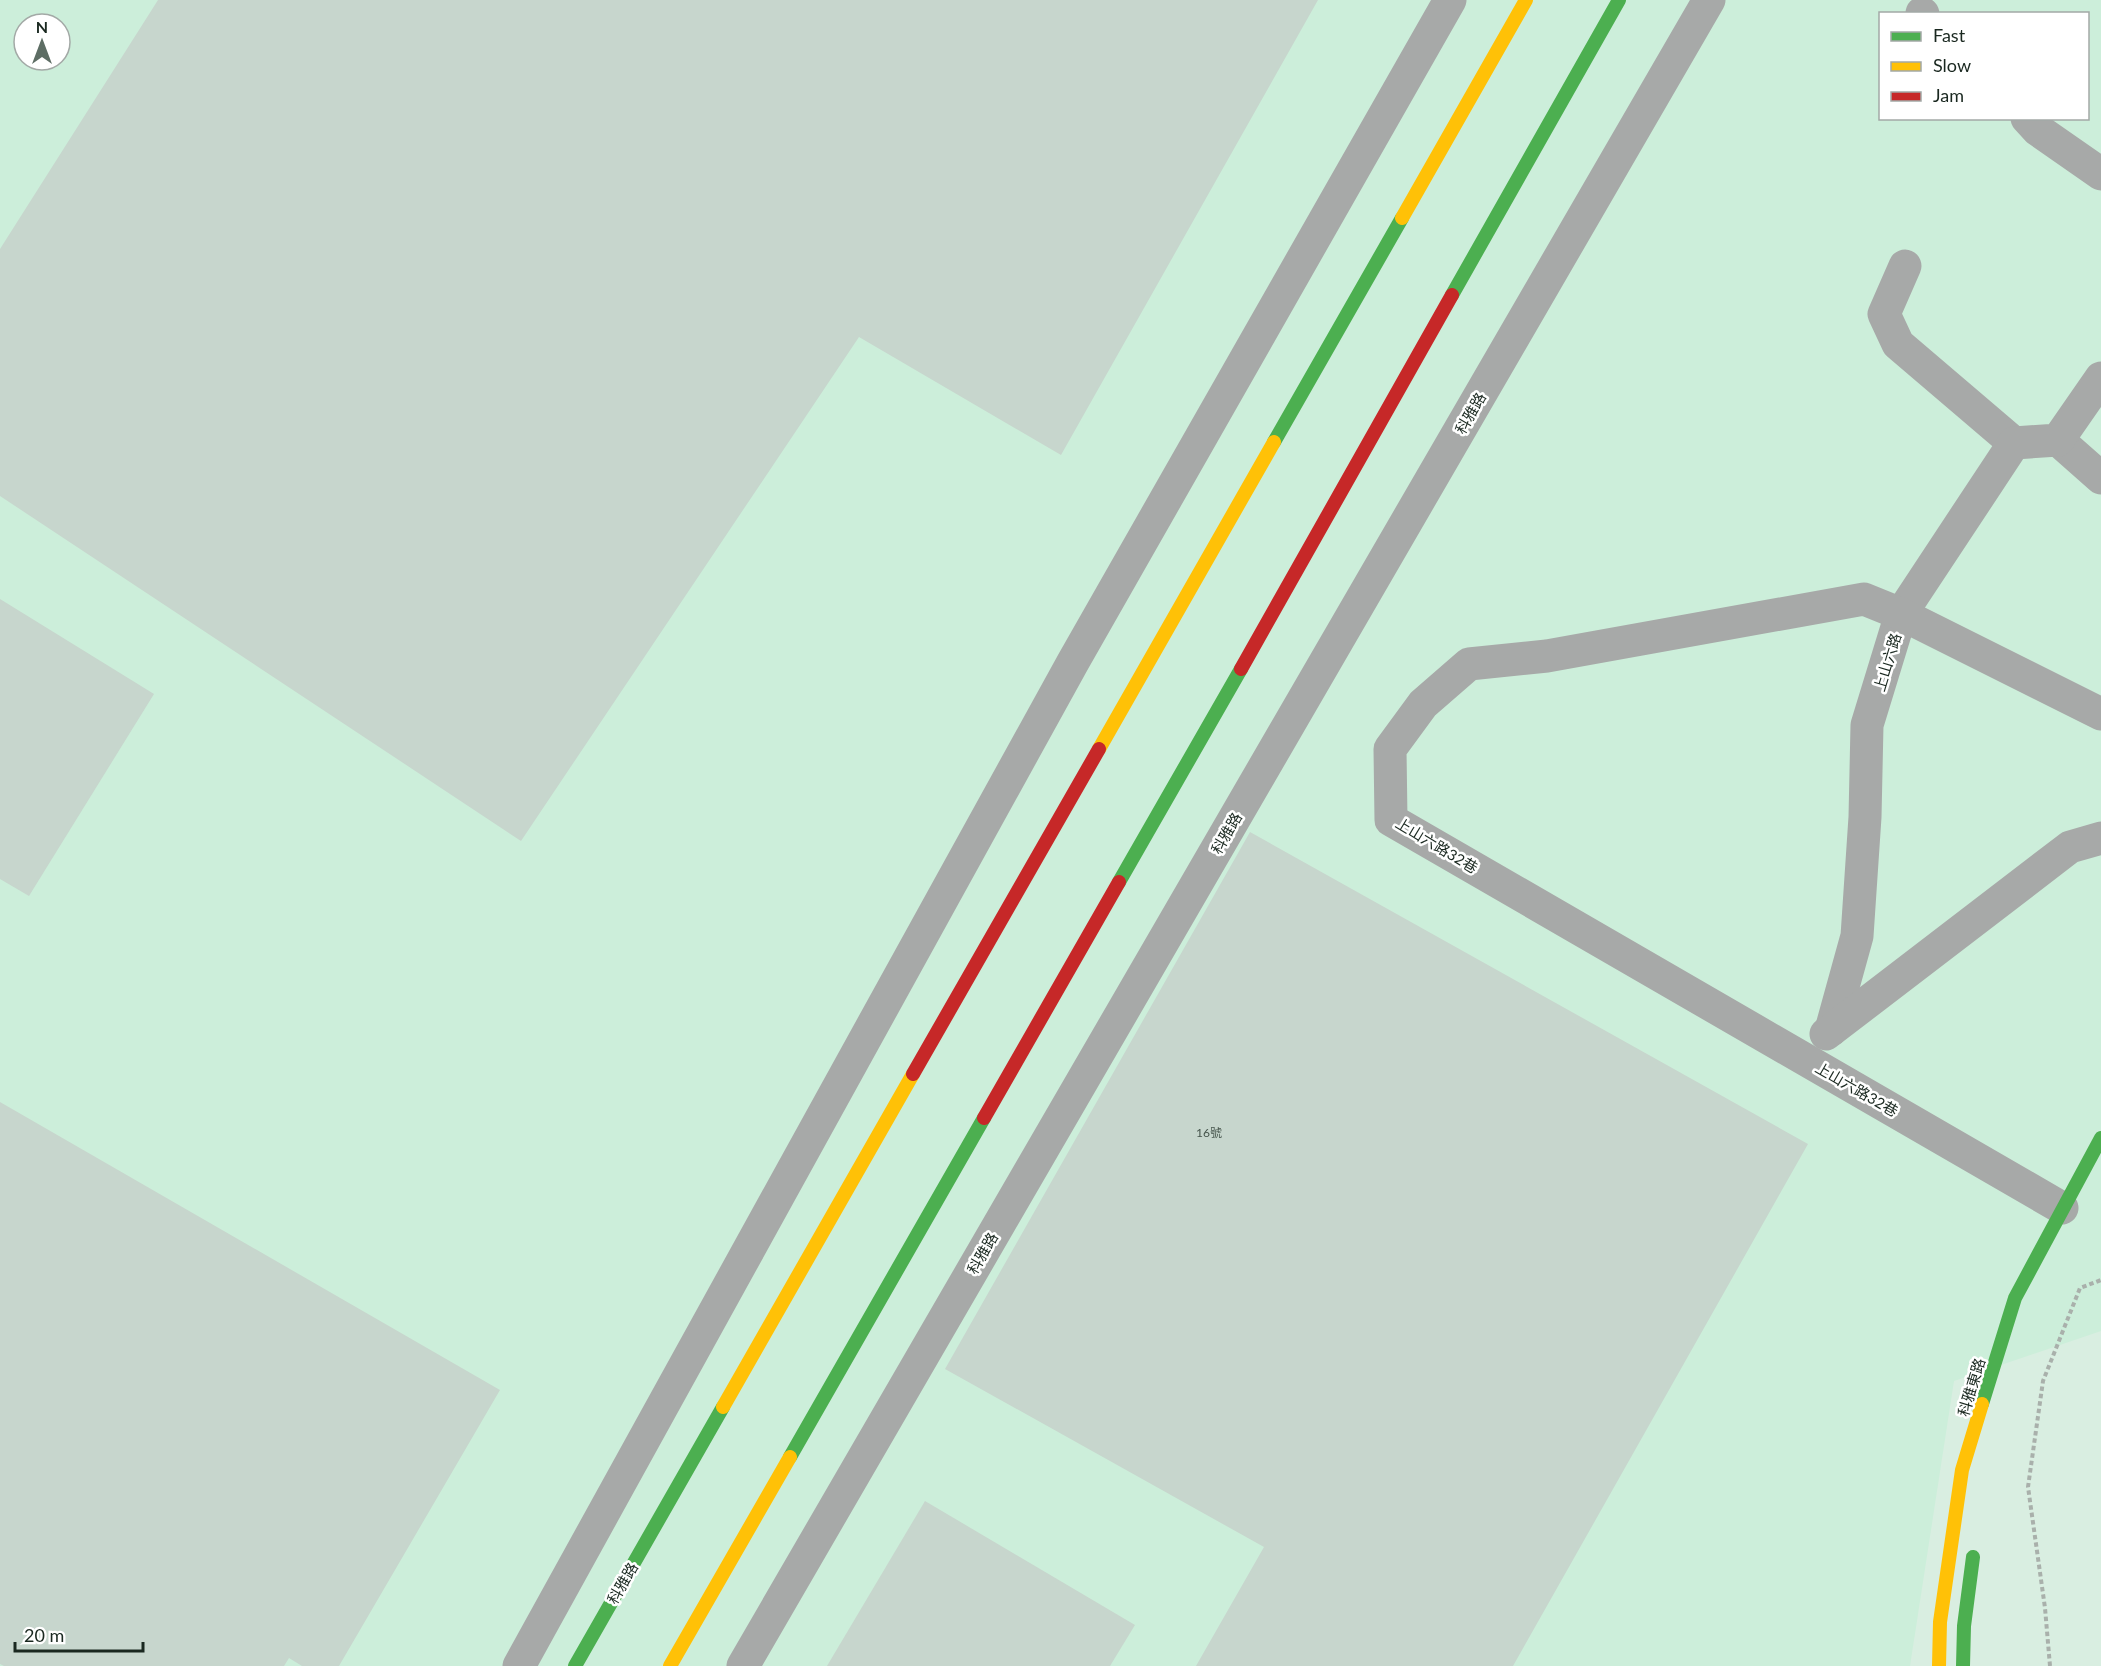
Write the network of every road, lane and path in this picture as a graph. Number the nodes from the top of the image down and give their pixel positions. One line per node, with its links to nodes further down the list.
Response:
1 (1450, 0): 21 (street)
2 (1526, 0): 22 (street, 科雅路)
3 (1619, 0): 23 (street)
4 (1709, 0): 24 (street, 科雅路)
5 (2029, 120): 6 (street)
6 (2101, 174)
7 (1905, 266): 10 (street)
8 (2101, 378): 9 (street)
9 (2058, 440): 10 (street); 11 (street)
10 (2014, 443): 12 (street, 上山六路)
11 (2101, 478)
12 (1901, 614): 13 (street, 上山六路32巷); 15 (street, 上山六路); 16 (street, 上山六路32巷)
13 (2101, 714)
14 (2101, 838): 15 (street)
15 (1831, 1030): 16 (street)
16 (1799, 1056): 18 (street, 上山六路32巷)
17 (2101, 1138): 18 (street, 科雅東路)
18 (2062, 1208): 25 (street, 科雅東路)
19 (2101, 1280): 27 (path)
20 (1974, 1545): 26 (street)
21 (519, 1666)
22 (575, 1666)
23 (670, 1666)
24 (743, 1666)
25 (1939, 1666)
26 (1963, 1666)
27 (2050, 1666)

